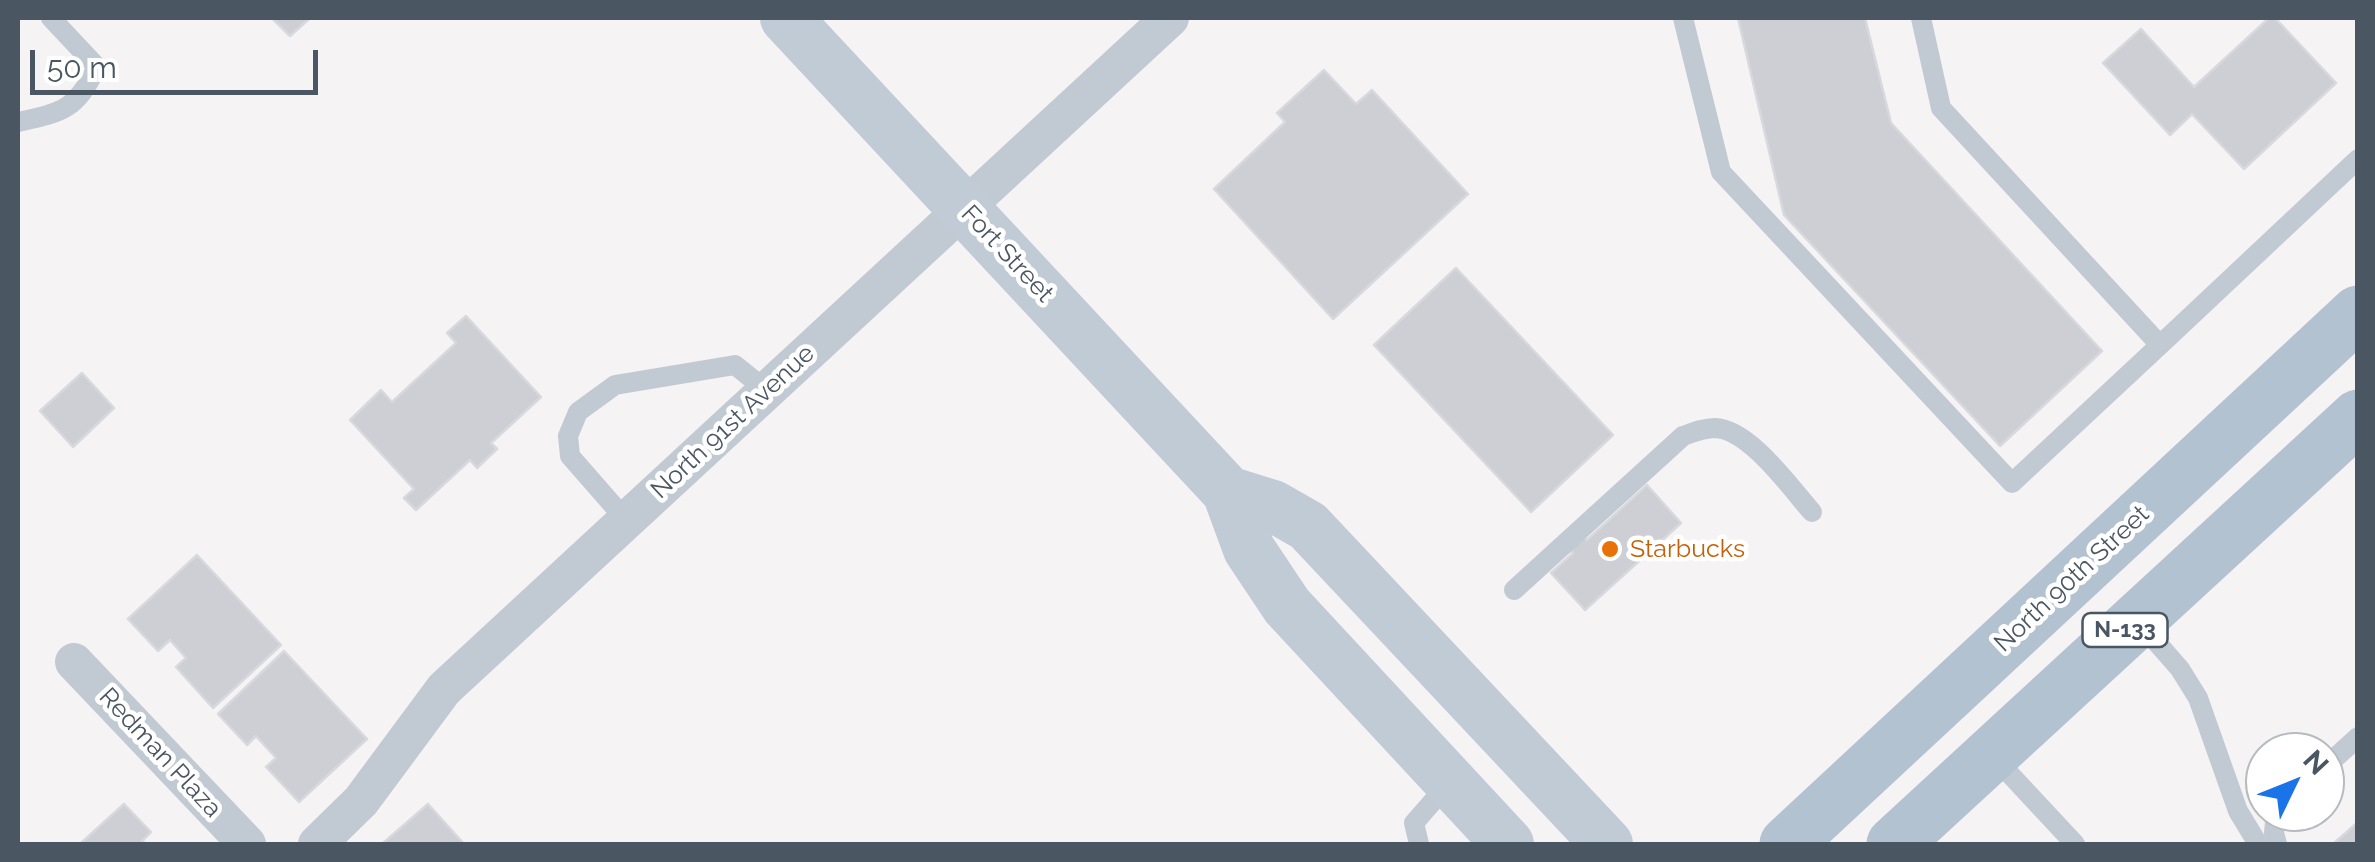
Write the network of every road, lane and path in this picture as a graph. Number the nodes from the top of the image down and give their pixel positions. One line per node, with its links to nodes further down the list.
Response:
1 (51, 18): 6 (lane)
2 (786, 18): 8 (main road, Fort Street)
3 (1170, 18): 8 (street, North 91st Avenue)
4 (1682, 18): 10 (lane)
5 (1921, 18): 10 (lane)
6 (18, 122)
7 (2358, 160): 10 (lane)
8 (964, 208): 11 (street, North 91st Avenue); 13 (main road, Fort Street)
9 (2358, 313): 26 (main road, North 90th Street / N-133)
10 (2160, 345)
11 (766, 390): 15 (street, North 91st Avenue); 15 (lane)
12 (2357, 417): 17 (main road, N-133)
13 (1228, 492): 20 (main road, Fort Street); 25 (main road, Fort Street)
14 (1812, 512): 16 (lane)
15 (626, 520): 22 (street, North 91st Avenue)
16 (1514, 590)
17 (2136, 620): 19 (main road, N-133); 29 (lane)
18 (74, 662): 21 (street, Redman Plaza)
19 (1992, 754): 27 (main road, N-133); 28 (lane)
20 (1450, 783): 23 (lane); 24 (main road, Fort Street)
21 (247, 844)
22 (316, 844)
23 (1419, 844)
24 (1508, 844)
25 (1607, 844)
26 (1787, 844)
27 (1894, 844)
28 (2075, 844)
29 (2258, 844)

